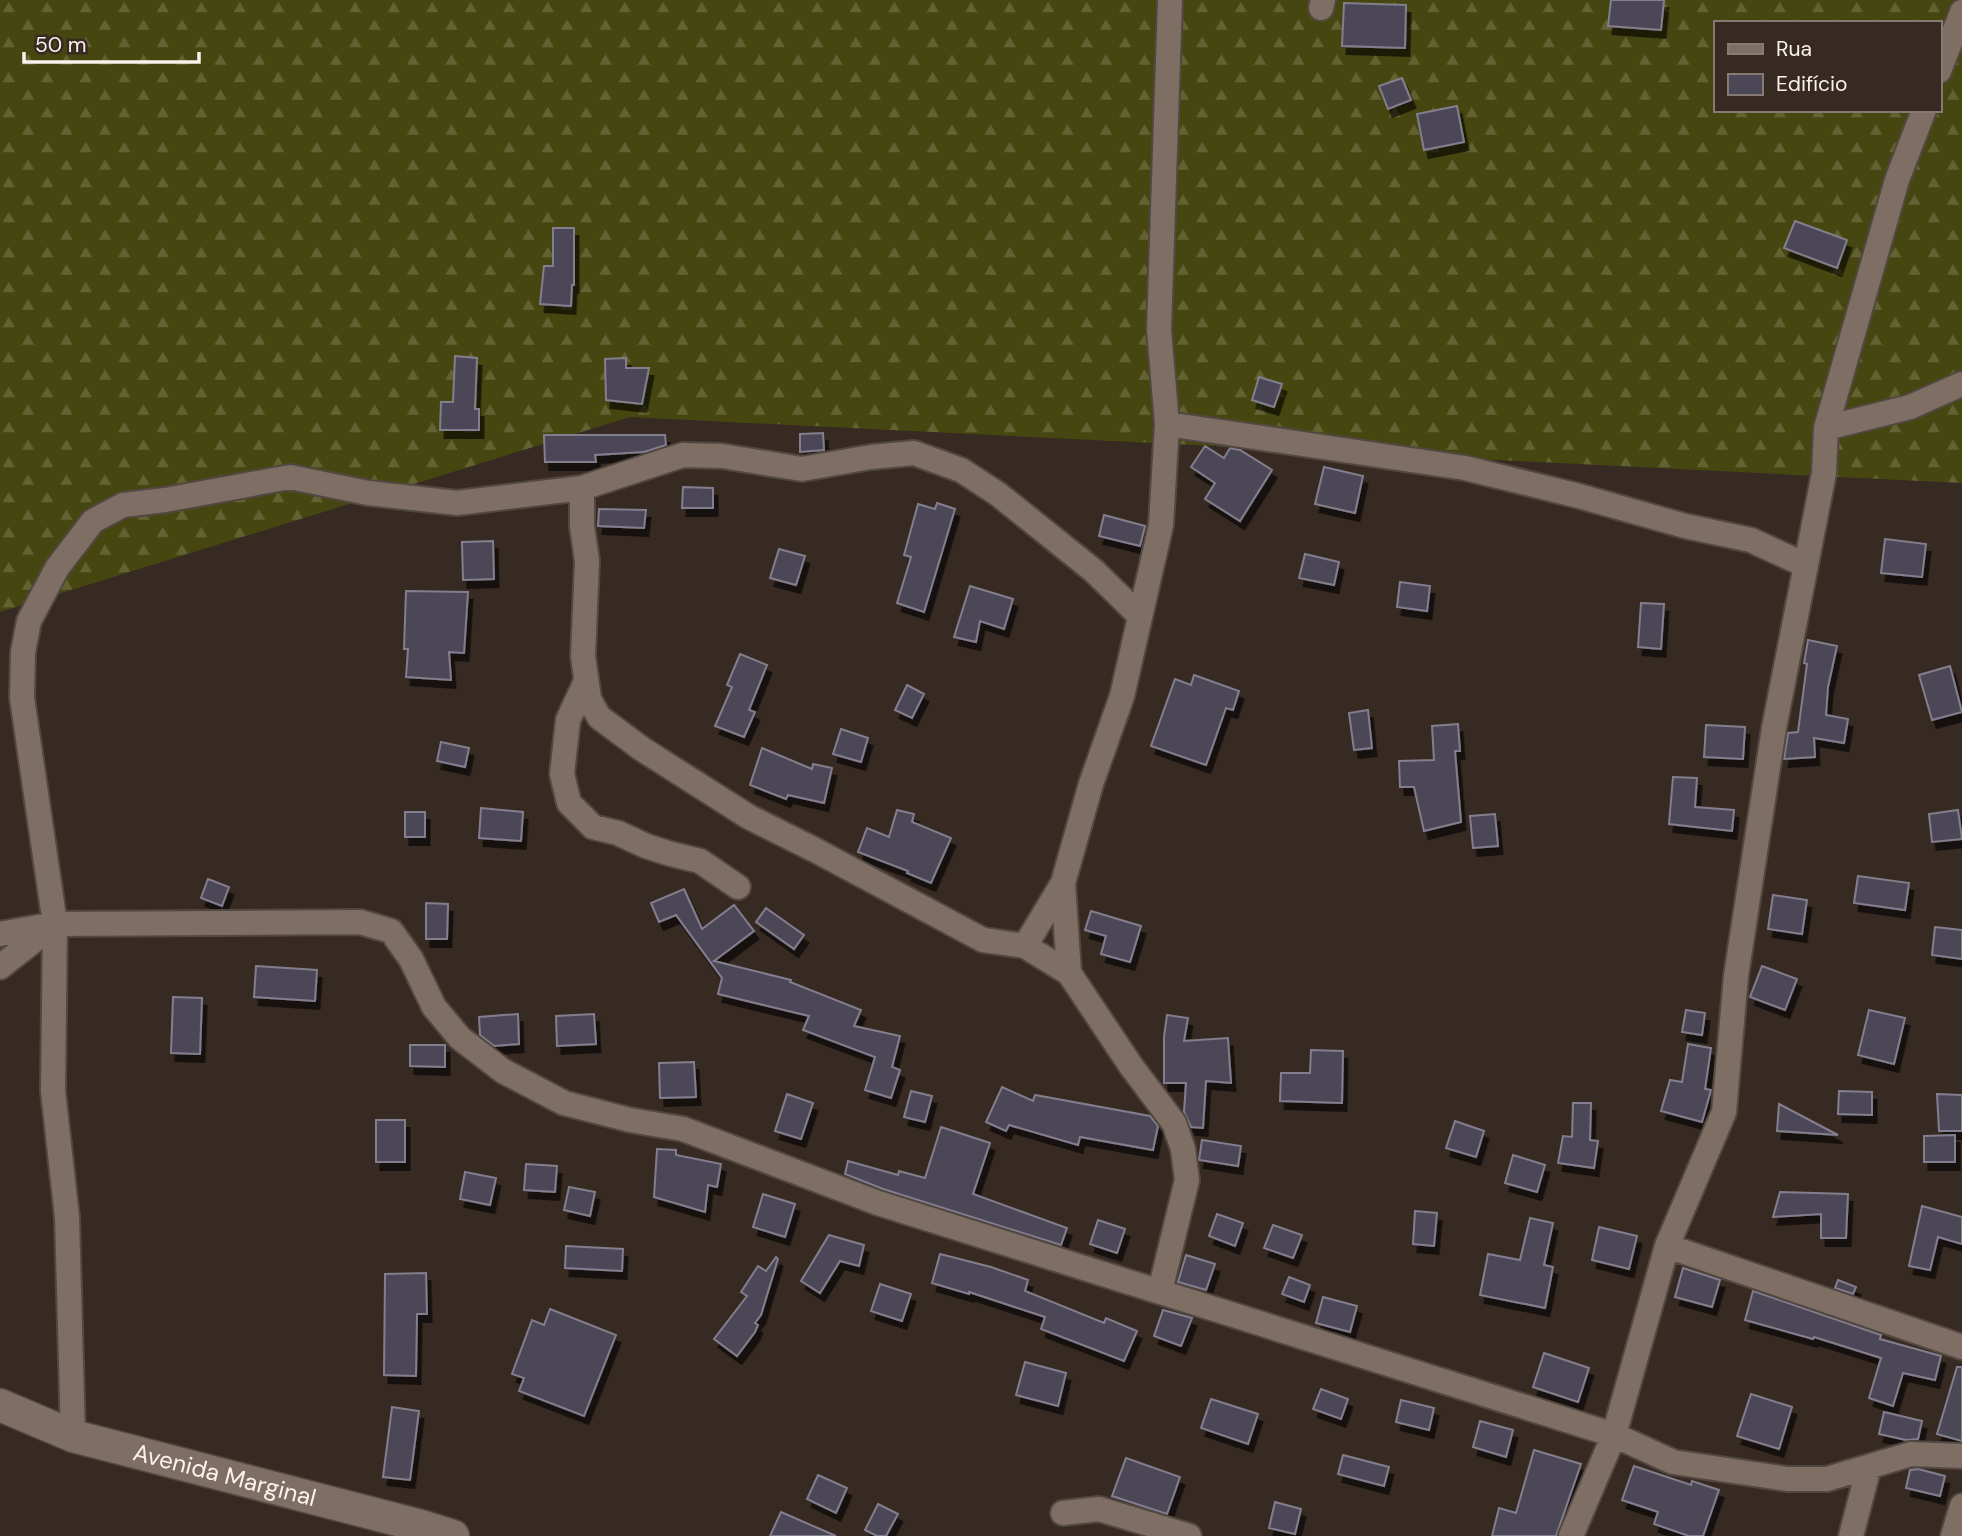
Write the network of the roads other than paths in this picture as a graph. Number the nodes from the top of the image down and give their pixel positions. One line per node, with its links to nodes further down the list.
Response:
1 (1170, 0): 6 (street)
2 (1962, 12): 3 (street)
3 (1941, 66)
4 (1923, 112): 7 (street)
5 (1962, 384): 7 (street)
6 (1167, 424): 9 (street); 10 (street)
7 (1826, 428): 9 (street)
8 (582, 488): 10 (street); 11 (street); 12 (street)
9 (1805, 565): 20 (street)
10 (1140, 616): 13 (street)
11 (12, 654): 15 (street)
12 (586, 681): 14 (street); 17 (street)
13 (1063, 884): 17 (street); 19 (street)
14 (738, 887)
15 (55, 924): 16 (street); 18 (street); 21 (street); 25 (street)
16 (0, 934)
17 (1025, 946): 19 (street)
18 (0, 967)
19 (1069, 973): 21 (street)
20 (1667, 1247): 22 (street); 24 (street)
21 (1160, 1291): 24 (street)
22 (1962, 1347)
23 (0, 1405): 25 (street, Avenida Marginal)
24 (1614, 1435): 27 (street); 32 (street)
25 (73, 1436): 30 (street, Avenida Marginal)
26 (1962, 1456): 27 (street)
27 (1869, 1467): 33 (street)
28 (1962, 1506): 34 (street)
29 (1063, 1513): 31 (street)
30 (453, 1536)
31 (1189, 1536)
32 (1571, 1536)
33 (1851, 1536)
34 (1953, 1536)

